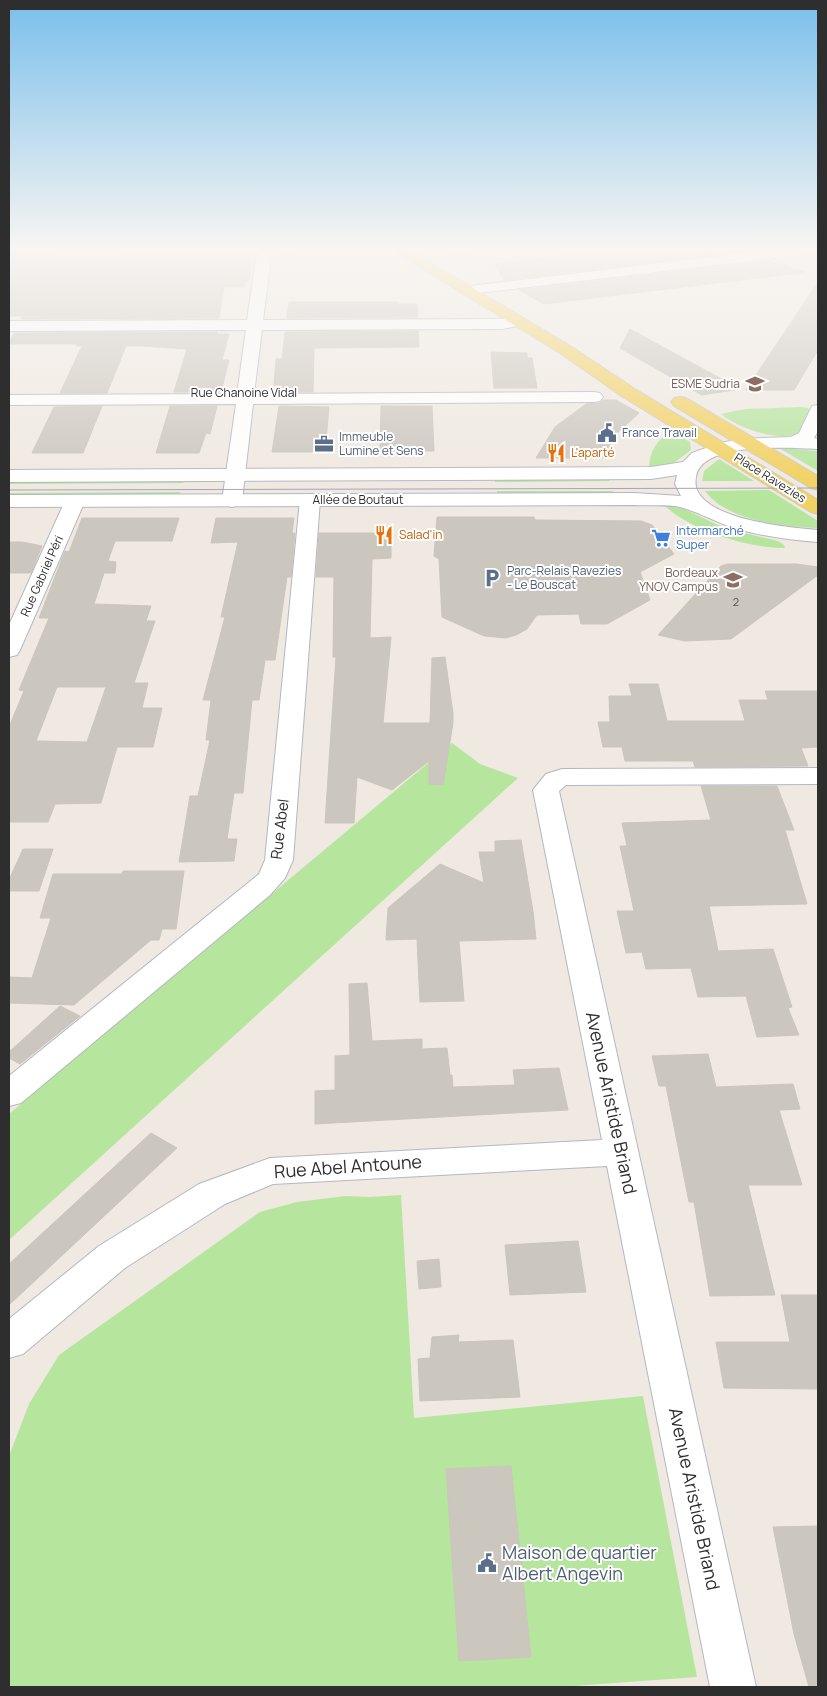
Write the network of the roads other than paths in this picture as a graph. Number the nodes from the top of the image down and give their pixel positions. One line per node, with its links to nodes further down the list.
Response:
1 (256, 328): 7 (street)
2 (529, 328): 14 (main road)
3 (546, 328): 4 (main road)
4 (645, 384)
5 (662, 392): 12 (main road)
6 (9, 393): 7 (street, Rue Chanoine Vidal)
7 (246, 396): 8 (street, Rue Chanoine Vidal); 9 (street, Rue Chanoine Vidal); 16 (street)
8 (594, 397)
9 (9, 400)
10 (818, 410): 11 (street)
11 (795, 442): 12 (street, Place Ravezies); 13 (street, Place Ravezies)
12 (750, 443): 14 (street, Place Ravezies); 18 (main road, Place Ravezies)
13 (818, 444)
14 (721, 448): 15 (street, Place Ravezies); 24 (main road, Place Ravezies)
15 (689, 467): 16 (street, Allée de Boutaut); 23 (street)
16 (236, 475): 17 (street, Allée de Boutaut); 19 (street)
17 (9, 476)
18 (818, 484)
19 (232, 500): 20 (street, Allée de Boutaut); 21 (street, Allée de Boutaut)
20 (310, 500): 23 (street, Allée de Boutaut); 28 (street, Rue Abel)
21 (75, 501): 22 (street, Allée de Boutaut); 26 (street, Rue Gabriel Péri)
22 (9, 502)
23 (706, 508): 25 (street)
24 (818, 508)
25 (818, 536)
26 (9, 650)
27 (818, 776): 29 (street, Avenue Aristide Briand)
28 (9, 1094)
29 (621, 1152): 30 (street, Rue Abel Antoune); 31 (street, Avenue Aristide Briand)
30 (9, 1342)
31 (733, 1687)

